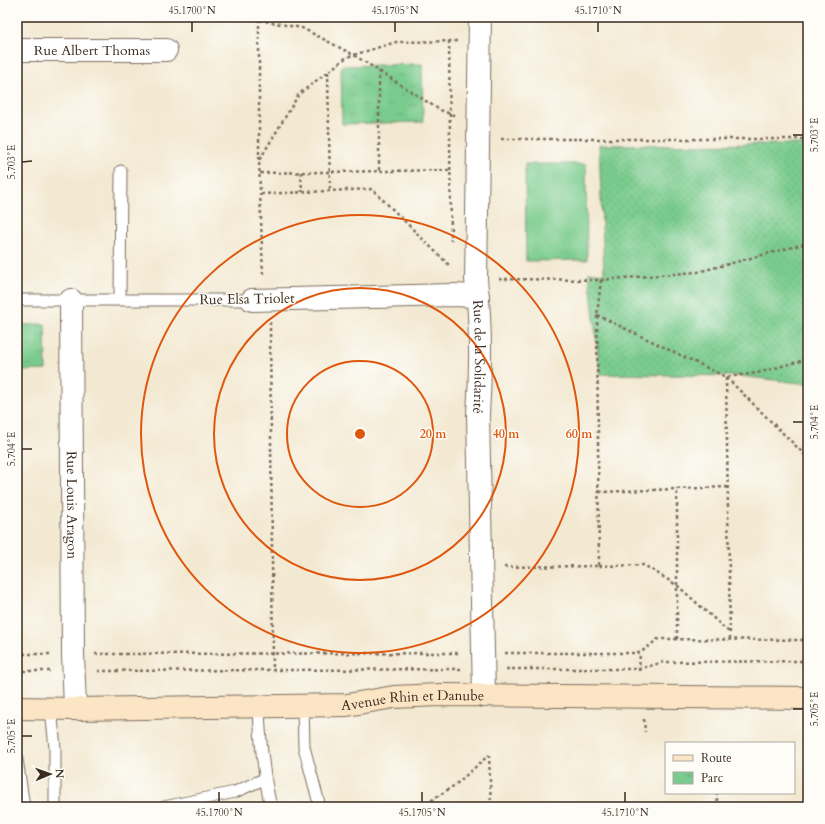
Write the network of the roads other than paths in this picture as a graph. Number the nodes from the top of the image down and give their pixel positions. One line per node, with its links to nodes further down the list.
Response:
1 (480, 17): 5 (street, Rue de la Solidarité)
2 (17, 50): 3 (street, Rue Albert Thomas)
3 (166, 50)
4 (121, 171): 9 (lane)
5 (477, 287): 6 (street, Rue Elsa Triolet); 10 (street, Rue de la Solidarité)
6 (262, 299): 9 (lane, Rue Elsa Triolet)
7 (17, 300): 8 (lane, Rue Elsa Triolet)
8 (71, 300): 9 (lane, Rue Elsa Triolet); 16 (street, Rue Louis Aragon)
9 (120, 300)
10 (484, 696): 11 (street, Avenue Rhin et Danube); 12 (street, Avenue Rhin et Danube)
11 (808, 698)
12 (303, 706): 13 (street, Avenue Rhin et Danube); 23 (lane)
13 (260, 707): 16 (street, Avenue Rhin et Danube); 18 (lane)
14 (17, 708): 15 (street, Avenue Rhin et Danube)
15 (51, 709): 16 (street, Avenue Rhin et Danube); 20 (lane)
16 (75, 709)
17 (17, 760): 19 (lane)
18 (264, 779): 21 (lane); 22 (lane)
19 (24, 807)
20 (55, 807)
21 (164, 807)
22 (271, 807)
23 (320, 807)

